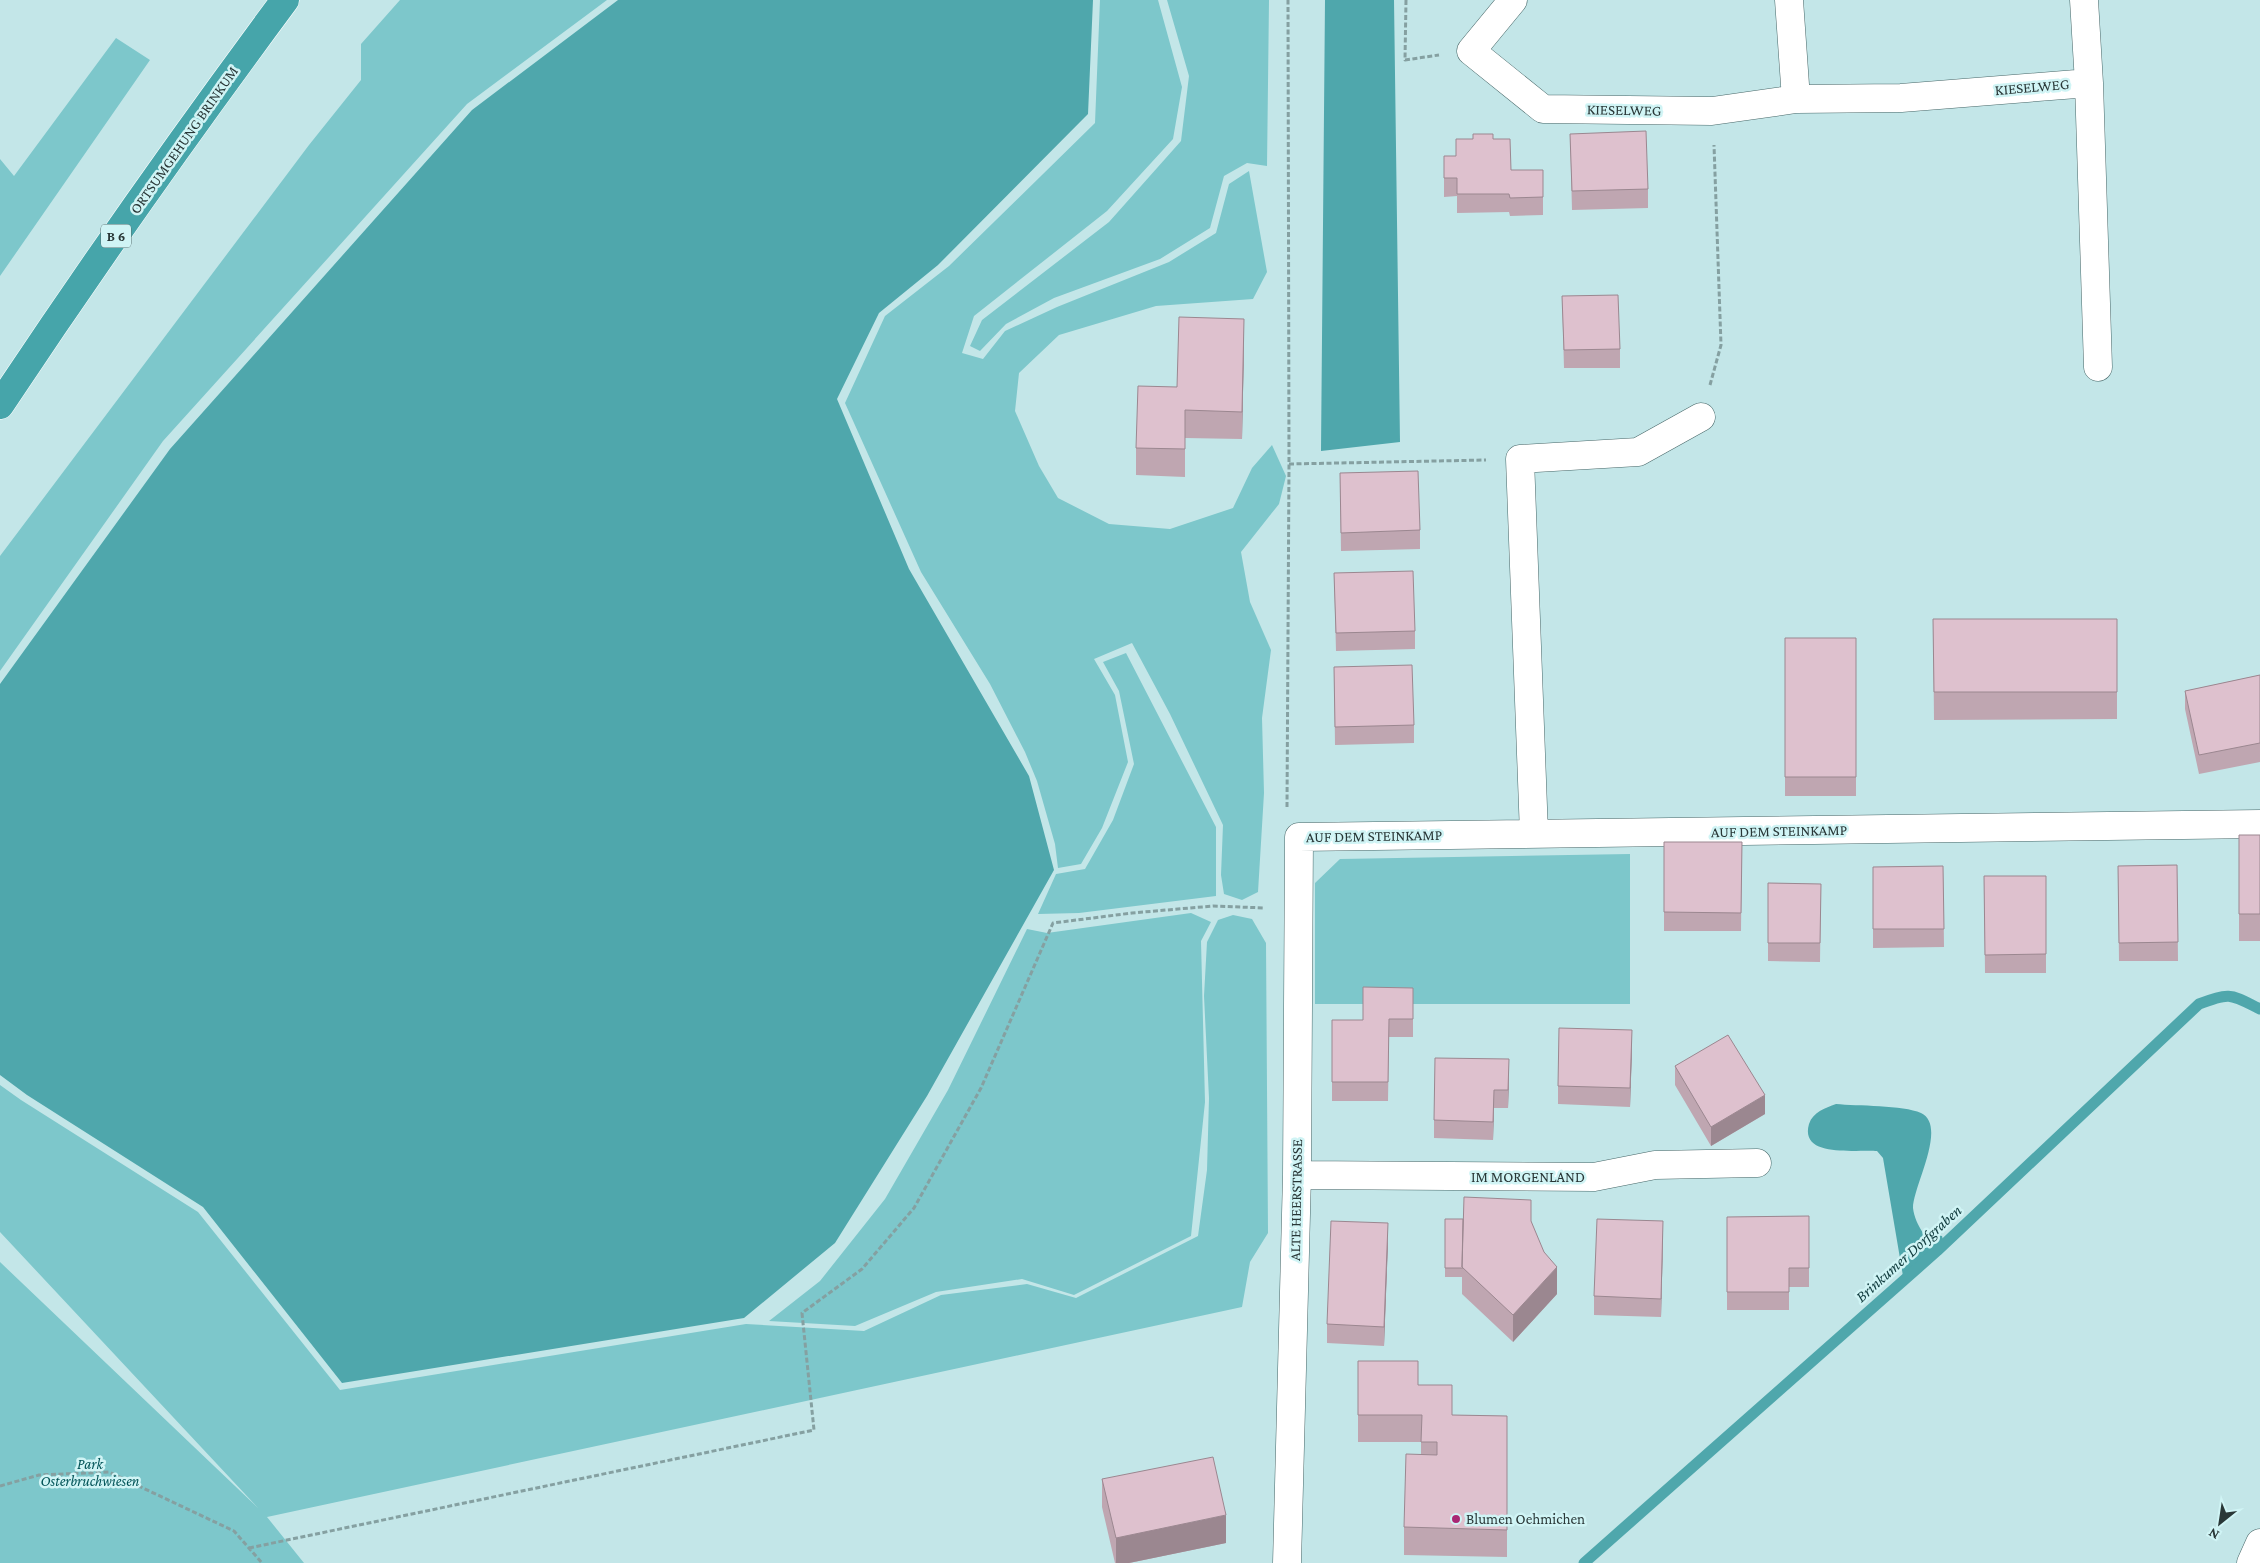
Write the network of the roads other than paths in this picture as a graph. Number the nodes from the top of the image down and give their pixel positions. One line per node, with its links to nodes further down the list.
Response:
1 (262, 0): 6 (highway, B 6)
2 (285, 0): 6 (highway, ORTSUMGEHUNG BRINKUM / B 6)
3 (1513, 0): 8 (street, KIESELWEG)
4 (1789, 0): 8 (street)
5 (2084, 0): 7 (street, KIESELWEG)
6 (235, 68): 10 (highway, ORTSUMGEHUNG BRINKUM / B 6)
7 (2089, 83): 8 (street, KIESELWEG); 9 (street, KIESELWEG)
8 (1796, 99)
9 (2098, 367)
10 (0, 405)
11 (1701, 417): 13 (street)
12 (2260, 824): 13 (street, AUF DEM STEINKAMP)
13 (1534, 834): 14 (street, AUF DEM STEINKAMP)
14 (1299, 837): 16 (street, ALTE HEERSTRASSE)
15 (1757, 1163): 16 (street, IM MORGENLAND)
16 (1297, 1175): 18 (street, ALTE HEERSTRASSE)
17 (2260, 1543): 19 (street)
18 (1287, 1563)
19 (2251, 1563)

